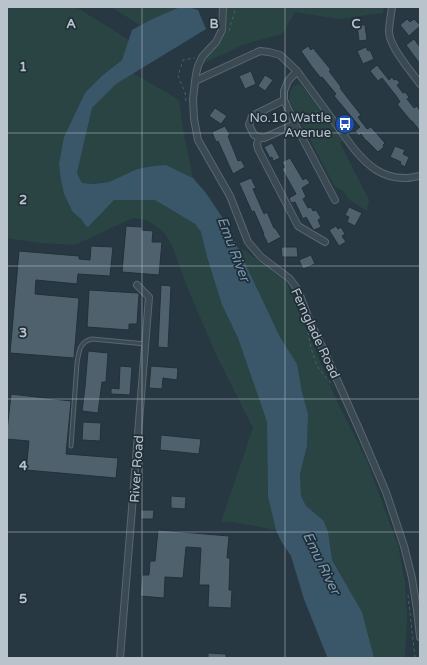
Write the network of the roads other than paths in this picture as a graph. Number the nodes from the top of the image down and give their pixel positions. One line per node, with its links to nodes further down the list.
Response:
1 (223, 7): 4 (street, Fernglade Road)
2 (392, 7): 5 (street)
3 (297, 71): 4 (street); 6 (street); 9 (street)
4 (195, 81): 15 (street, Fernglade Road)
5 (420, 84)
6 (284, 100): 7 (street); 8 (street)
7 (294, 124): 8 (street); 10 (street)
8 (259, 137): 11 (street)
9 (420, 176)
10 (335, 200)
11 (325, 242)
12 (136, 284): 13 (street, River Road)
13 (146, 344): 14 (lane); 16 (street, River Road)
14 (71, 446)
15 (420, 637)
16 (120, 658)

